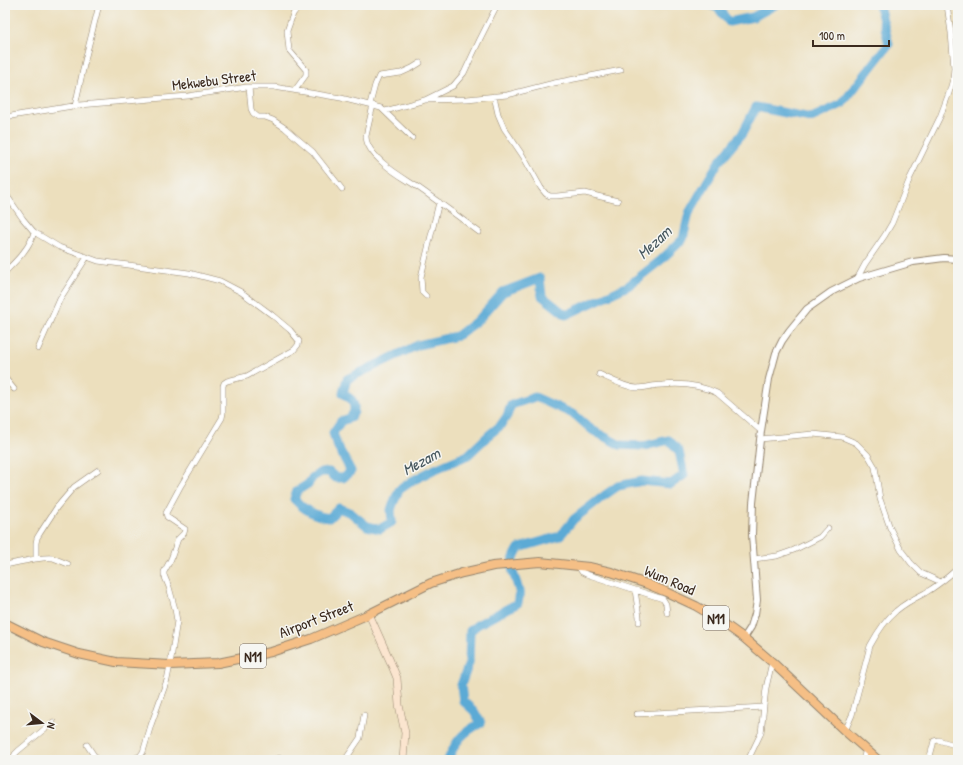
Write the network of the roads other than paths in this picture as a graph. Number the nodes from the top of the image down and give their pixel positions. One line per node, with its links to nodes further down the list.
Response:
1 (99, 5): 12 (street)
2 (300, 5): 8 (street)
3 (497, 5): 10 (street)
4 (947, 5): 25 (street)
5 (420, 63): 11 (street)
6 (621, 70): 9 (street)
7 (249, 87): 8 (street, Mekwebu Street); 12 (street, Mekwebu Street); 16 (street)
8 (295, 90): 11 (street, Mekwebu Street)
9 (494, 96): 10 (street); 18 (street)
10 (425, 100): 13 (street)
11 (372, 105): 13 (street, Mekwebu Street); 19 (street)
12 (75, 106): 14 (street, Mekwebu Street)
13 (386, 111): 15 (street, Mekwebu Street)
14 (5, 117)
15 (412, 138)
16 (342, 189)
17 (5, 192): 20 (street)
18 (618, 201)
19 (439, 202): 21 (street); 26 (street)
20 (34, 232): 22 (street); 24 (street)
21 (479, 232)
22 (87, 257): 27 (street); 50 (street)
23 (958, 259): 25 (street)
24 (5, 272)
25 (857, 279): 31 (street)
26 (426, 296)
27 (38, 349)
28 (599, 374): 31 (street)
29 (5, 378): 30 (street)
30 (14, 389)
31 (761, 431): 32 (street)
32 (760, 439): 36 (street); 42 (street)
33 (98, 470): 35 (street)
34 (828, 528): 36 (street)
35 (36, 559): 37 (street); 38 (street)
36 (754, 559): 48 (street)
37 (68, 564)
38 (5, 565)
39 (493, 566): 40 (highway, Wum Road / N11); 45 (highway, Airport Street / N11)
40 (578, 566): 43 (street); 48 (highway, Wum Road / N11)
41 (958, 568): 42 (street)
42 (942, 582): 55 (street)
43 (635, 590): 44 (street); 46 (street)
44 (667, 613)
45 (369, 614): 50 (highway, Airport Street / N11); 66 (main road)
46 (639, 622)
47 (5, 623): 50 (highway, Airport Street / N11)
48 (744, 638): 49 (highway, Wum Road / N11)
49 (772, 662): 51 (street); 55 (highway, Wum Road / N11)
50 (170, 665): 59 (street)
51 (764, 707): 52 (street); 67 (street)
52 (637, 714)
53 (364, 715): 65 (street)
54 (53, 722): 60 (street)
55 (845, 731): 58 (highway, Wum Road / N11)
56 (87, 745): 61 (street)
57 (958, 746): 70 (street)
58 (866, 749): 68 (street); 69 (highway, Wum Road / N11)
59 (133, 759): 62 (street)
60 (12, 760)
61 (97, 760)
62 (143, 760)
63 (269, 760): 64 (street)
64 (285, 760)
65 (345, 760)
66 (403, 760)
67 (748, 760)
68 (863, 760)
69 (878, 760)
70 (929, 760)

